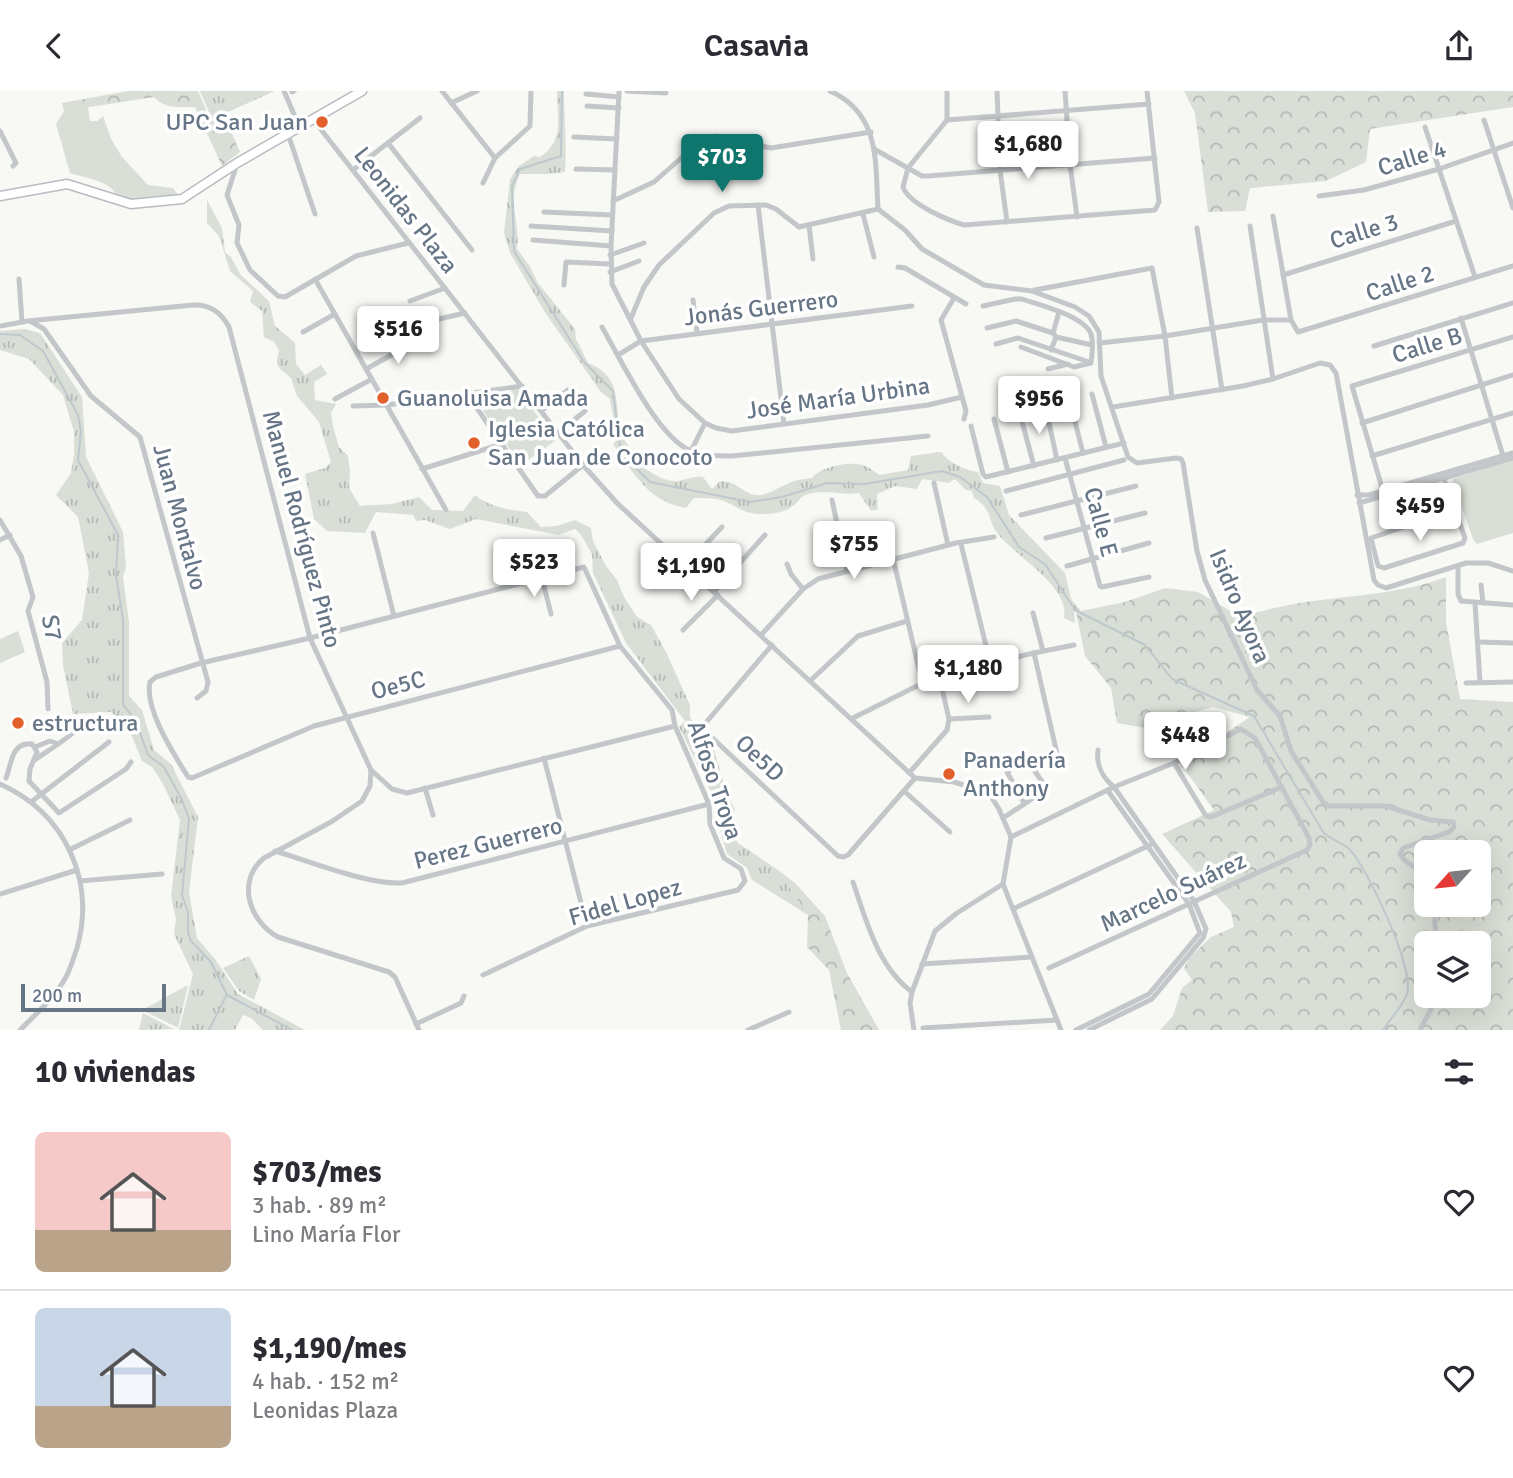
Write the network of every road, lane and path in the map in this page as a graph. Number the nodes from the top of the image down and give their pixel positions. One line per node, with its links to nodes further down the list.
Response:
1 (285, 91): 25 (street)
2 (362, 91): 21 (street)
3 (442, 91): 15 (street)
4 (477, 91): 15 (street)
5 (531, 91): 36 (street)
6 (627, 91): 12 (street)
7 (830, 91): 28 (street)
8 (947, 91): 23 (street)
9 (997, 91): 20 (street)
10 (1065, 91): 19 (street)
11 (1147, 91): 16 (street)
12 (666, 93)
13 (586, 94): 14 (street)
14 (619, 94): 18 (street)
15 (451, 103): 36 (street)
16 (1149, 104): 19 (street); 37 (street)
17 (587, 106): 18 (street)
18 (618, 108): 31 (street)
19 (1067, 111): 20 (street); 39 (street)
20 (997, 117): 23 (street); 46 (street)
21 (313, 118): 25 (street); 44 (street, Leonidas Plaza)
22 (420, 118): 32 (street)
23 (947, 120): 41 (street)
24 (1483, 120): 35 (street)
25 (299, 126): 29 (street)
26 (1425, 127): 43 (street)
27 (0, 131): 40 (street)
28 (871, 132): 34 (street); 50 (street)
29 (288, 134): 38 (street); 56 (street)
30 (574, 137): 31 (street)
31 (617, 139): 45 (street)
32 (388, 143): 44 (street); 71 (street)
33 (1513, 143): 35 (street, Calle 4)
34 (874, 149): 41 (street); 53 (street)
35 (1493, 149): 43 (street, Calle 4); 52 (street)
36 (495, 157): 47 (street)
37 (1155, 158): 39 (street); 59 (street)
38 (237, 163): 48 (street); 83 (street)
39 (1070, 164): 46 (street); 59 (street)
40 (13, 166)
41 (908, 168): 46 (street); 61 (street)
42 (576, 169): 45 (street)
43 (1439, 169): 49 (street, Calle 4); 60 (street)
44 (353, 170): 68 (street, Leonidas Plaza)
45 (615, 170): 50 (street)
46 (1000, 170): 61 (street)
47 (483, 183)
48 (0, 196)
49 (1319, 196)
50 (613, 201): 57 (street)
51 (758, 205): 62 (street); 98 (street); 104 (street)
52 (1513, 208)
53 (878, 209): 55 (street); 86 (street)
54 (544, 212): 57 (street)
55 (863, 213): 62 (street); 73 (street)
56 (315, 214)
57 (612, 215): 66 (street)
58 (1273, 216): 80 (street)
59 (1077, 217): 61 (street)
60 (1456, 221): 80 (street, Calle 3); 81 (street)
61 (1007, 222)
62 (809, 225): 74 (street)
63 (531, 226): 66 (street)
64 (1250, 226): 99 (street)
65 (1196, 228): 107 (street)
66 (612, 231): 70 (street)
67 (534, 240): 70 (street)
68 (408, 243): 83 (street); 85 (street, Leonidas Plaza)
69 (644, 243): 72 (street)
70 (611, 246): 72 (street)
71 (472, 250)
72 (610, 255): 76 (street)
73 (874, 257)
74 (813, 259)
75 (639, 261): 79 (street)
76 (610, 264): 79 (street); 84 (street)
77 (1513, 265): 81 (street, Calle 2)
78 (898, 267): 87 (street)
79 (610, 272): 98 (street)
80 (1283, 275): 100 (street)
81 (1475, 277): 100 (street, Calle 2)
82 (19, 279): 101 (street)
83 (315, 279): 96 (street)
84 (564, 285)
85 (445, 288): 89 (street); 95 (street, Leonidas Plaza)
86 (1032, 291): 111 (street); 115 (street)
87 (954, 298): 91 (street); 137 (street)
88 (693, 300): 109 (street)
89 (410, 301)
90 (1513, 303): 97 (street)
91 (966, 304)
92 (912, 306): 104 (street, Jonás Guerrero)
93 (983, 306): 94 (street)
94 (1059, 312): 110 (street); 117 (street)
95 (465, 313): 103 (street); 132 (street, Leonidas Plaza)
96 (335, 314): 108 (street); 126 (street)
97 (1461, 318): 118 (street); 121 (street)
98 (630, 319): 114 (street)
99 (1263, 320): 100 (street); 107 (street); 130 (street)
100 (1291, 320)
101 (25, 321): 102 (street); 223 (street, Manuel Rodríguez Pinto); 232 (street, Juan Montalvo)
102 (0, 324)
103 (413, 324)
104 (773, 324): 109 (street, Jonás Guerrero); 154 (street)
105 (602, 327): 122 (street)
106 (986, 328): 110 (street)
107 (1213, 328): 111 (street); 134 (street)
108 (303, 332)
109 (697, 333): 114 (street, Jonás Guerrero)
110 (1054, 335): 117 (street); 120 (street)
111 (1165, 336): 115 (street); 139 (street)
112 (1513, 337): 121 (street, Calle B)
113 (417, 341): 126 (street)
114 (641, 341): 122 (street, Jonás Guerrero); 152 (street)
115 (1100, 343): 125 (street)
116 (996, 344): 120 (street)
117 (1092, 345): 123 (street)
118 (1374, 346)
119 (1021, 347): 124 (street)
120 (1051, 350): 123 (street)
121 (1472, 350): 131 (street); 153 (street, Calle B)
122 (618, 355): 161 (street)
123 (1091, 363): 124 (street); 125 (street)
124 (1068, 364): 127 (street)
125 (1099, 364): 144 (street)
126 (366, 369): 129 (street)
127 (1048, 369)
128 (1513, 375): 131 (street)
129 (372, 379): 140 (street); 142 (street)
130 (1273, 379): 134 (street); 179 (street)
131 (1482, 385): 151 (street); 153 (street)
132 (522, 386): 135 (street); 145 (street, Leonidas Plaza)
133 (568, 390): 145 (street)
134 (1222, 390): 139 (street)
135 (467, 394): 142 (street); 159 (street)
136 (1092, 394): 160 (street)
137 (961, 397): 149 (street); 154 (street, José María Urbina)
138 (1069, 398): 162 (street)
139 (1172, 398): 144 (street)
140 (335, 399)
141 (1045, 404): 167 (street)
142 (387, 405): 143 (street); 171 (street)
143 (353, 406)
144 (1113, 407): 158 (street)
145 (541, 411): 156 (street, Leonidas Plaza)
146 (585, 411): 156 (street)
147 (1513, 413): 151 (street)
148 (1020, 414): 170 (street)
149 (964, 418)
150 (994, 419): 172 (street)
151 (1493, 419): 164 (street); 166 (street)
152 (705, 423): 154 (street, José María Urbina); 161 (street)
153 (1362, 423): 164 (street)
154 (784, 424)
155 (971, 426): 172 (street)
156 (558, 433): 169 (street, Leonidas Plaza)
157 (928, 436): 161 (street)
158 (1124, 443): 160 (street); 276 (street, Isidro Ayora)
159 (502, 444): 169 (street); 171 (street)
160 (1106, 447): 162 (street)
161 (691, 451)
162 (1083, 453): 165 (street)
163 (1513, 455): 166 (street)
164 (1372, 456): 178 (street)
165 (1065, 458): 167 (street); 173 (street, Calle E)
166 (1504, 458): 174 (street)
167 (1057, 460): 170 (street)
168 (1124, 460): 173 (street)
169 (583, 465): 203 (street, Leonidas Plaza)
170 (1034, 465): 172 (street)
171 (422, 468): 183 (street)
172 (1008, 472)
173 (1070, 475): 177 (street); 181 (street, Calle E)
174 (1443, 476): 178 (street); 182 (street); 184 (street)
175 (934, 483): 198 (street)
176 (1136, 486): 181 (street)
177 (1006, 491)
178 (1383, 491): 179 (street)
179 (1357, 495): 182 (street)
180 (832, 501): 207 (street)
181 (1077, 501): 186 (street); 189 (street, Calle E)
182 (1359, 503): 205 (street)
183 (446, 510)
184 (1455, 510): 184 (street)
185 (1145, 513): 189 (street)
186 (1021, 515)
187 (0, 520): 191 (street, S7)
188 (722, 527): 203 (street)
189 (1084, 528): 194 (street); 200 (street, Calle E)
190 (373, 533): 219 (street)
191 (10, 535): 195 (street); 240 (street, S7)
192 (765, 535): 213 (street)
193 (994, 537): 197 (street)
194 (1046, 538)
195 (0, 540)
196 (1149, 543): 200 (street)
197 (961, 544): 198 (street); 231 (street)
198 (948, 545): 199 (street)
199 (893, 558): 207 (street); 220 (street)
200 (1093, 558): 204 (street); 209 (street, Calle E)
201 (1513, 563): 206 (street)
202 (787, 565): 212 (street)
203 (685, 566): 213 (street, Leonidas Plaza)
204 (1067, 566)
205 (1458, 566): 206 (street); 214 (street)
206 (1502, 567): 208 (street)
207 (847, 570): 212 (street)
208 (1513, 571)
209 (1149, 577)
210 (542, 578): 218 (street); 219 (street); 228 (street, Alfoso Troya)
211 (1481, 585): 215 (street)
212 (803, 589): 222 (street)
213 (716, 593): 221 (street); 222 (street, Leonidas Plaza)
214 (1475, 603): 215 (street); 224 (street)
215 (1483, 603): 216 (street)
216 (1513, 605)
217 (1032, 613): 229 (street)
218 (551, 614)
219 (394, 616): 223 (street)
220 (907, 621): 234 (street); 237 (street)
221 (683, 630)
222 (761, 635): 226 (street, Leonidas Plaza)
223 (310, 638): 232 (street); 241 (street, Manuel Rodríguez Pinto)
224 (1478, 642): 225 (street); 235 (street)
225 (1513, 643)
226 (772, 645): 234 (street, Leonidas Plaza); 266 (street, Oe5D)
227 (1074, 645): 229 (street)
228 (620, 646): 241 (street, Oe5C); 246 (street, Alfoso Troya)
229 (1043, 651): 230 (street)
230 (1034, 657): 231 (street); 252 (street)
231 (990, 662): 233 (street)
232 (201, 663): 239 (street, Juan Montalvo); 241 (street, Oe5C)
233 (939, 675): 237 (street); 244 (street)
234 (810, 681): 243 (street, Leonidas Plaza)
235 (1480, 682): 236 (street); 238 (street)
236 (1513, 682)
237 (922, 683): 243 (street)
238 (1466, 683)
239 (197, 698)
240 (48, 709)
241 (345, 717): 257 (street, Manuel Rodríguez Pinto)
242 (989, 717): 244 (street)
243 (851, 719): 259 (street, Leonidas Plaza)
244 (949, 719): 259 (street)
245 (80, 726): 248 (street)
246 (675, 726): 251 (street); 270 (street, Alfoso Troya)
247 (109, 742): 267 (street)
248 (56, 743): 249 (street); 253 (street)
249 (35, 747): 253 (street); 260 (street)
250 (1098, 750): 265 (street)
251 (544, 758): 264 (street); 277 (street)
252 (1058, 758)
253 (36, 759): 267 (street)
254 (131, 762): 267 (street)
255 (1174, 763): 263 (street); 263 (street); 265 (street)
256 (1037, 768): 269 (street)
257 (371, 769): 264 (street); 281 (street)
258 (1011, 769): 269 (street)
259 (909, 773): 261 (street, Leonidas Plaza)
260 (6, 778)
261 (915, 778): 266 (street); 272 (street)
262 (0, 784): 268 (street)
263 (1282, 786): 290 (street, Marcelo Suárez)
264 (425, 788): 271 (street)
265 (1111, 789): 275 (street); 279 (street)
266 (904, 791): 274 (street)
267 (40, 793): 268 (street)
268 (31, 802): 280 (street)
269 (1024, 803): 272 (street)
270 (709, 804): 277 (street, Perez Guerrero); 288 (street, Alfoso Troya)
271 (433, 815)
272 (1003, 818): 275 (street)
273 (130, 820): 280 (street)
274 (950, 832)
275 (1012, 837): 287 (street)
276 (1426, 840)
277 (565, 842): 281 (street, Perez Guerrero); 292 (street)
278 (1414, 844): 282 (street, Isidro Ayora)
279 (1150, 845): 290 (street); 291 (street)
280 (69, 850): 283 (street)
281 (275, 851): 303 (street)
282 (1414, 867)
283 (77, 870): 285 (street); 289 (street)
284 (162, 874): 285 (street)
285 (80, 881): 306 (street)
286 (853, 882): 298 (street)
287 (1003, 884): 291 (street); 295 (street)
288 (741, 888): 292 (street, Fidel Lopez)
289 (0, 894)
290 (1192, 903): 293 (street); 296 (street, Marcelo Suárez)
291 (1013, 909): 294 (street)
292 (587, 926): 297 (street, Fidel Lopez)
293 (1203, 929): 310 (street); 311 (street)
294 (1032, 957): 295 (street); 302 (street)
295 (922, 964): 298 (street)
296 (1049, 968)
297 (483, 975)
298 (912, 992): 308 (street)
299 (464, 996): 303 (street)
300 (1432, 1008): 312 (street)
301 (789, 1012): 307 (street)
302 (1057, 1020): 304 (street); 309 (street)
303 (418, 1027)
304 (980, 1027): 305 (street)
305 (923, 1028)
306 (20, 1030)
307 (748, 1030)
308 (914, 1030)
309 (1061, 1030)
310 (1076, 1030)
311 (1089, 1030)
312 (1420, 1030)

